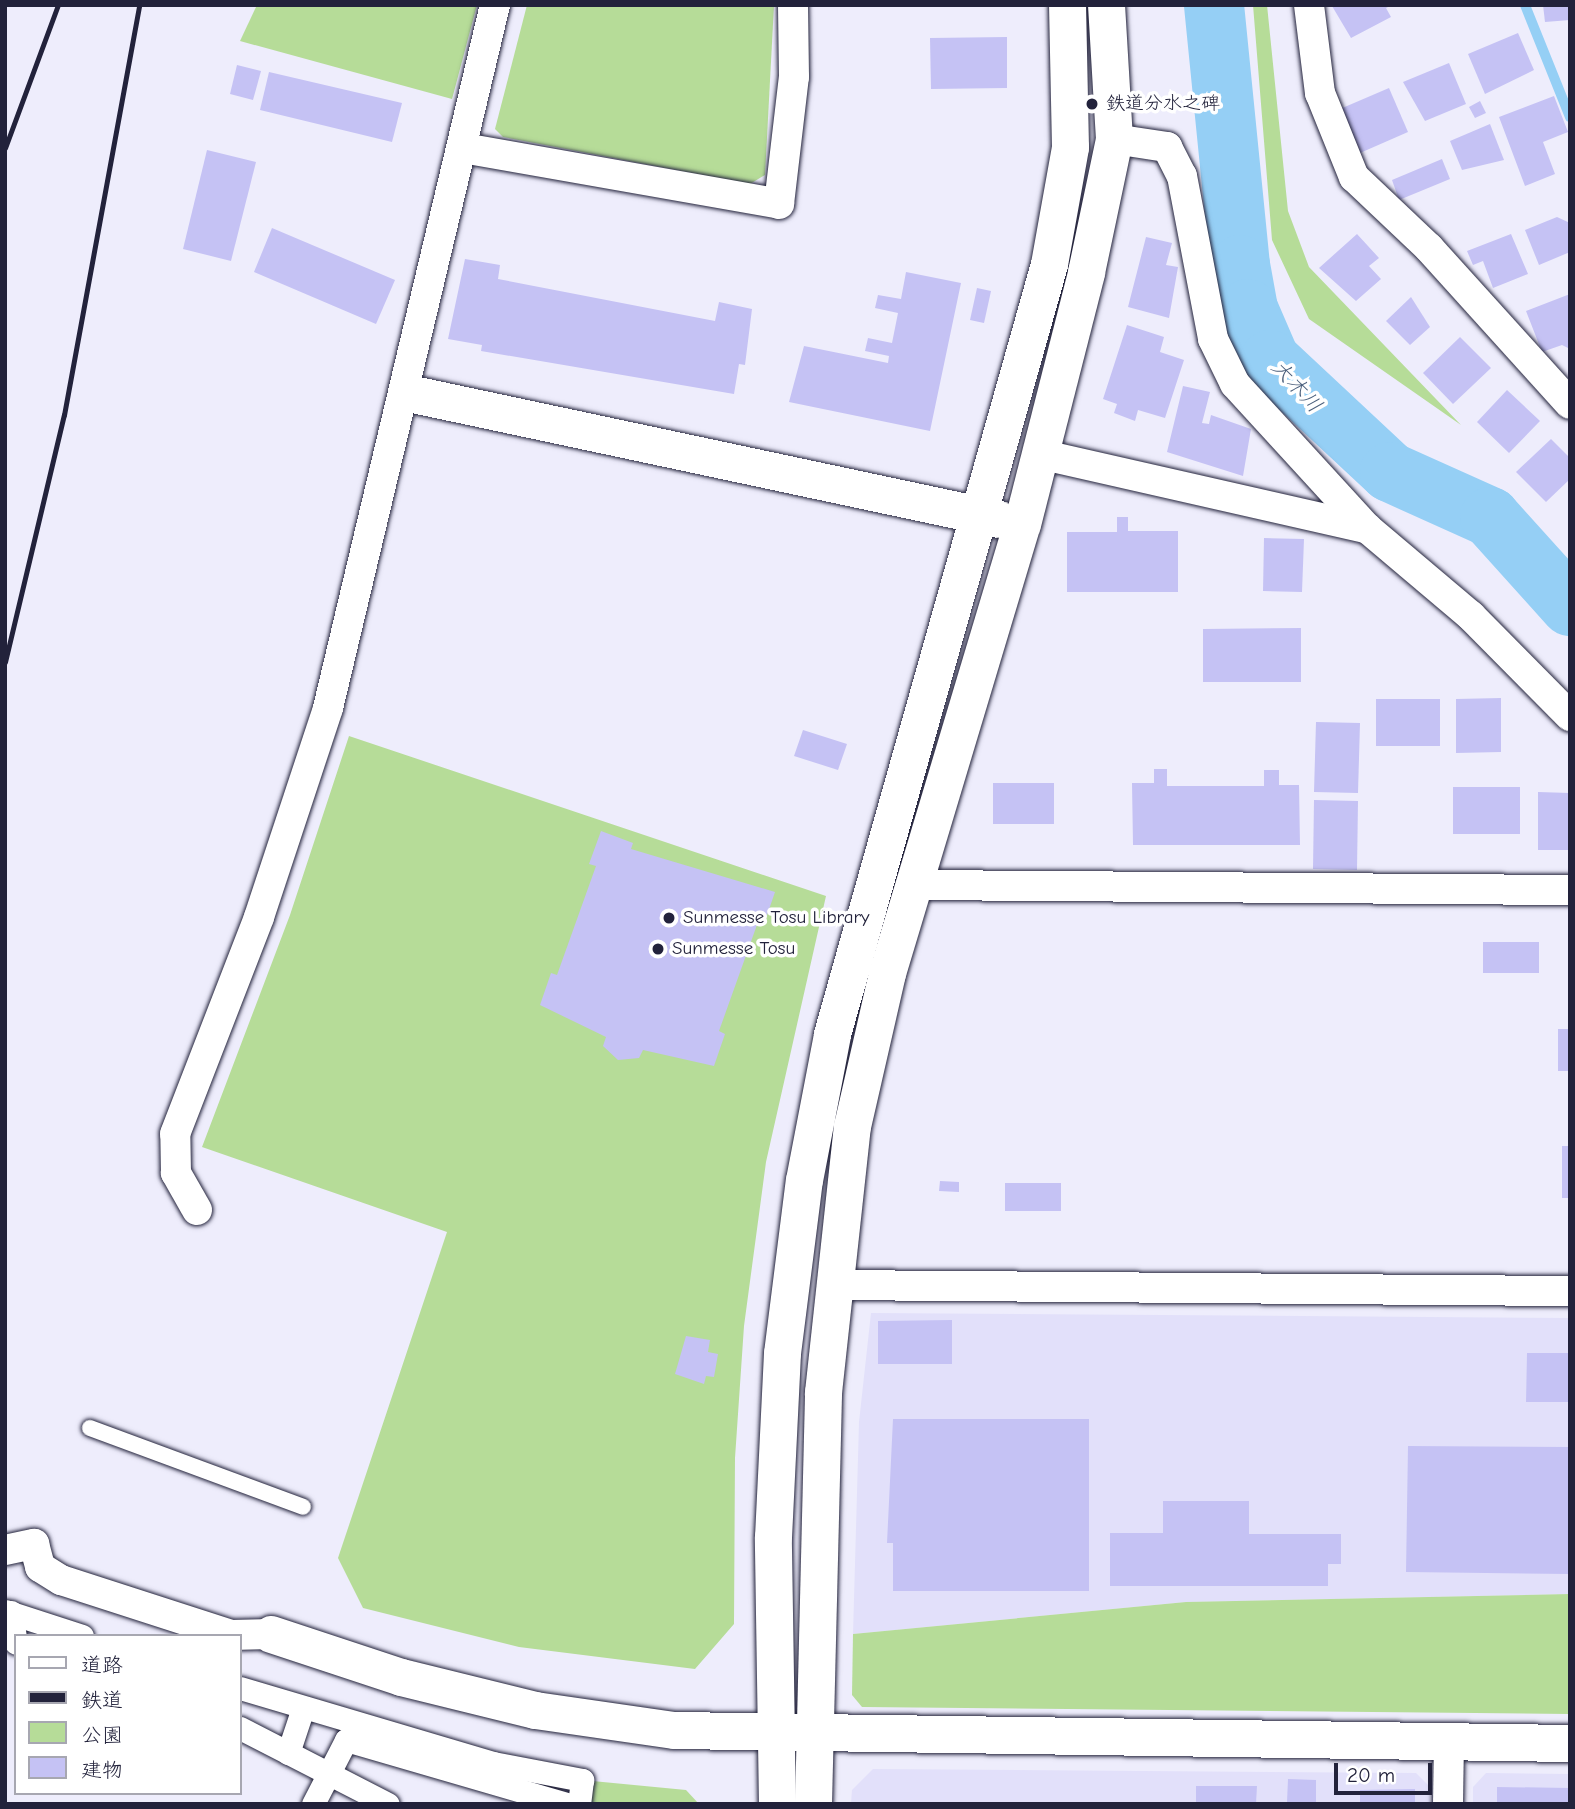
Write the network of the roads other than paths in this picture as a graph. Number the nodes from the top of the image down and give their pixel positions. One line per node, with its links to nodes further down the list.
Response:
1 (495, 5): 7 (street)
2 (793, 5): 7 (street)
3 (1067, 5): 11 (street)
4 (1106, 5): 6 (street)
5 (1309, 5): 9 (street)
6 (1114, 139): 10 (street); 13 (street)
7 (463, 148): 8 (street)
8 (408, 393): 11 (street); 17 (street)
9 (1570, 404)
10 (1040, 454): 12 (street); 13 (street)
11 (975, 514): 12 (street); 32 (street)
12 (1022, 524): 15 (street)
13 (1368, 529): 14 (street)
14 (1570, 716)
15 (916, 885): 16 (street); 18 (street)
16 (1570, 890)
17 (197, 1210)
18 (834, 1285): 19 (street); 32 (street)
19 (1570, 1291)
20 (90, 1428): 21 (lane)
21 (303, 1507)
22 (5, 1550): 25 (street)
23 (8, 1612): 24 (street); 27 (street)
24 (76, 1634)
25 (227, 1634)
26 (271, 1634): 28 (street); 32 (street)
27 (14, 1635)
28 (242, 1635)
29 (242, 1689): 30 (street)
30 (303, 1708): 35 (street); 40 (street)
31 (242, 1729): 35 (street)
32 (795, 1735): 33 (street); 41 (street); 42 (street)
33 (1449, 1741): 34 (street); 43 (street)
34 (1570, 1743)
35 (288, 1753): 36 (street)
36 (330, 1775): 37 (street); 38 (street); 39 (street)
37 (313, 1804)
38 (388, 1804)
39 (567, 1804)
40 (579, 1804)
41 (777, 1804)
42 (813, 1804)
43 (1448, 1804)

